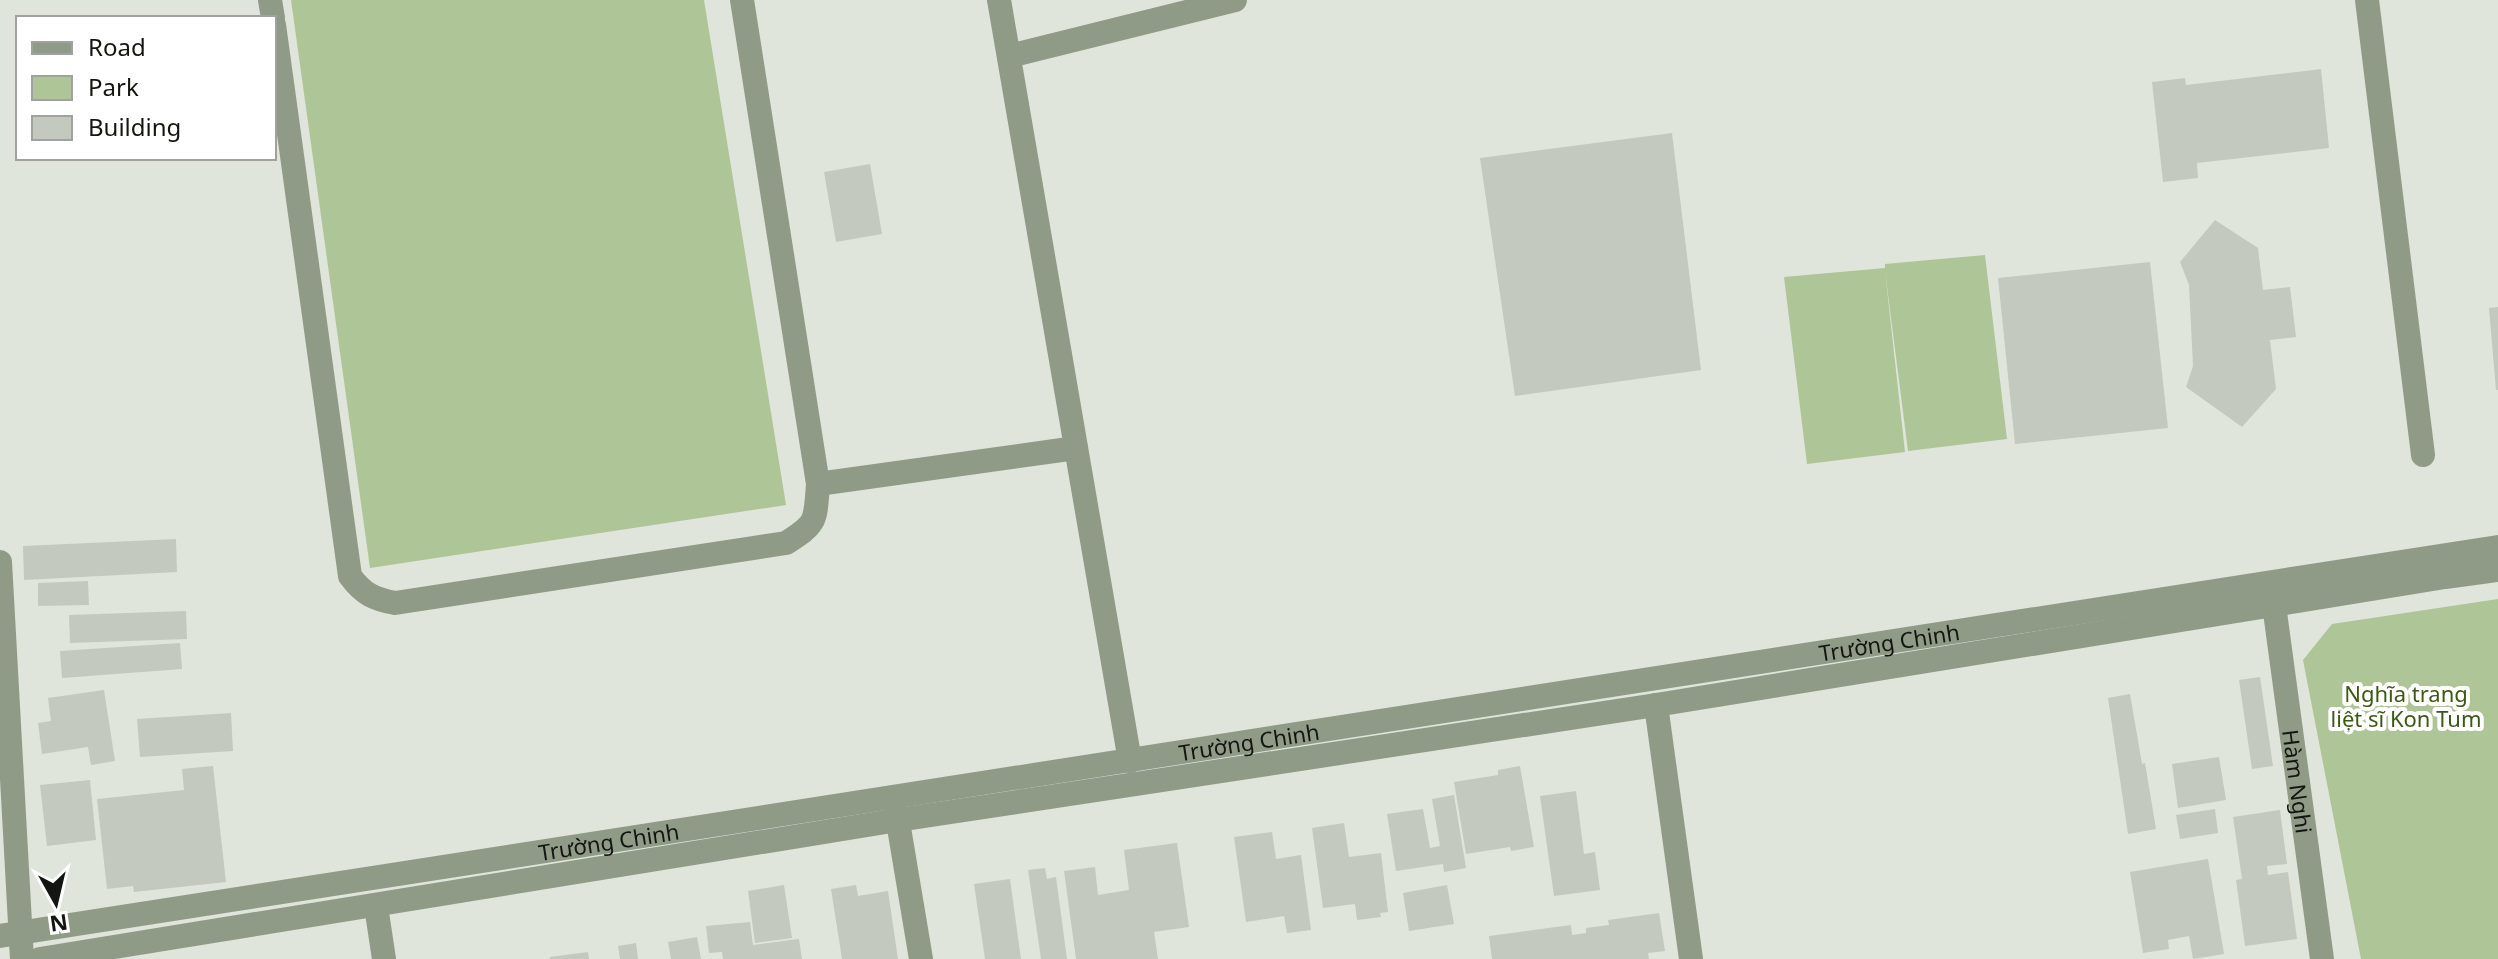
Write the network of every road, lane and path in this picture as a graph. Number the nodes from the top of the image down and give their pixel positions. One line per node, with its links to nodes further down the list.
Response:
1 (742, 0): 9 (street)
2 (999, 0): 6 (street)
3 (1235, 0): 6 (street)
4 (2367, 0): 8 (street)
5 (276, 40): 9 (street)
6 (1009, 56): 7 (street)
7 (1076, 448): 9 (street); 15 (street)
8 (2423, 455)
9 (818, 484)
10 (2498, 547): 15 (street, Trường Chinh)
11 (0, 562): 18 (street)
12 (2498, 570): 13 (street, Trường Chinh)
13 (2274, 605): 14 (street, Trường Chinh); 19 (street, Hàm Nghi)
14 (1656, 705): 16 (street, Trường Chinh); 24 (street)
15 (1130, 761): 16 (street, Trường Chinh)
16 (896, 809): 17 (street, Trường Chinh); 18 (street, Trường Chinh); 23 (street)
17 (376, 906): 21 (street, Trường Chinh); 22 (street)
18 (10, 934): 20 (street)
19 (2315, 958)
20 (22, 959)
21 (40, 959)
22 (384, 959)
23 (921, 959)
24 (1691, 959)

